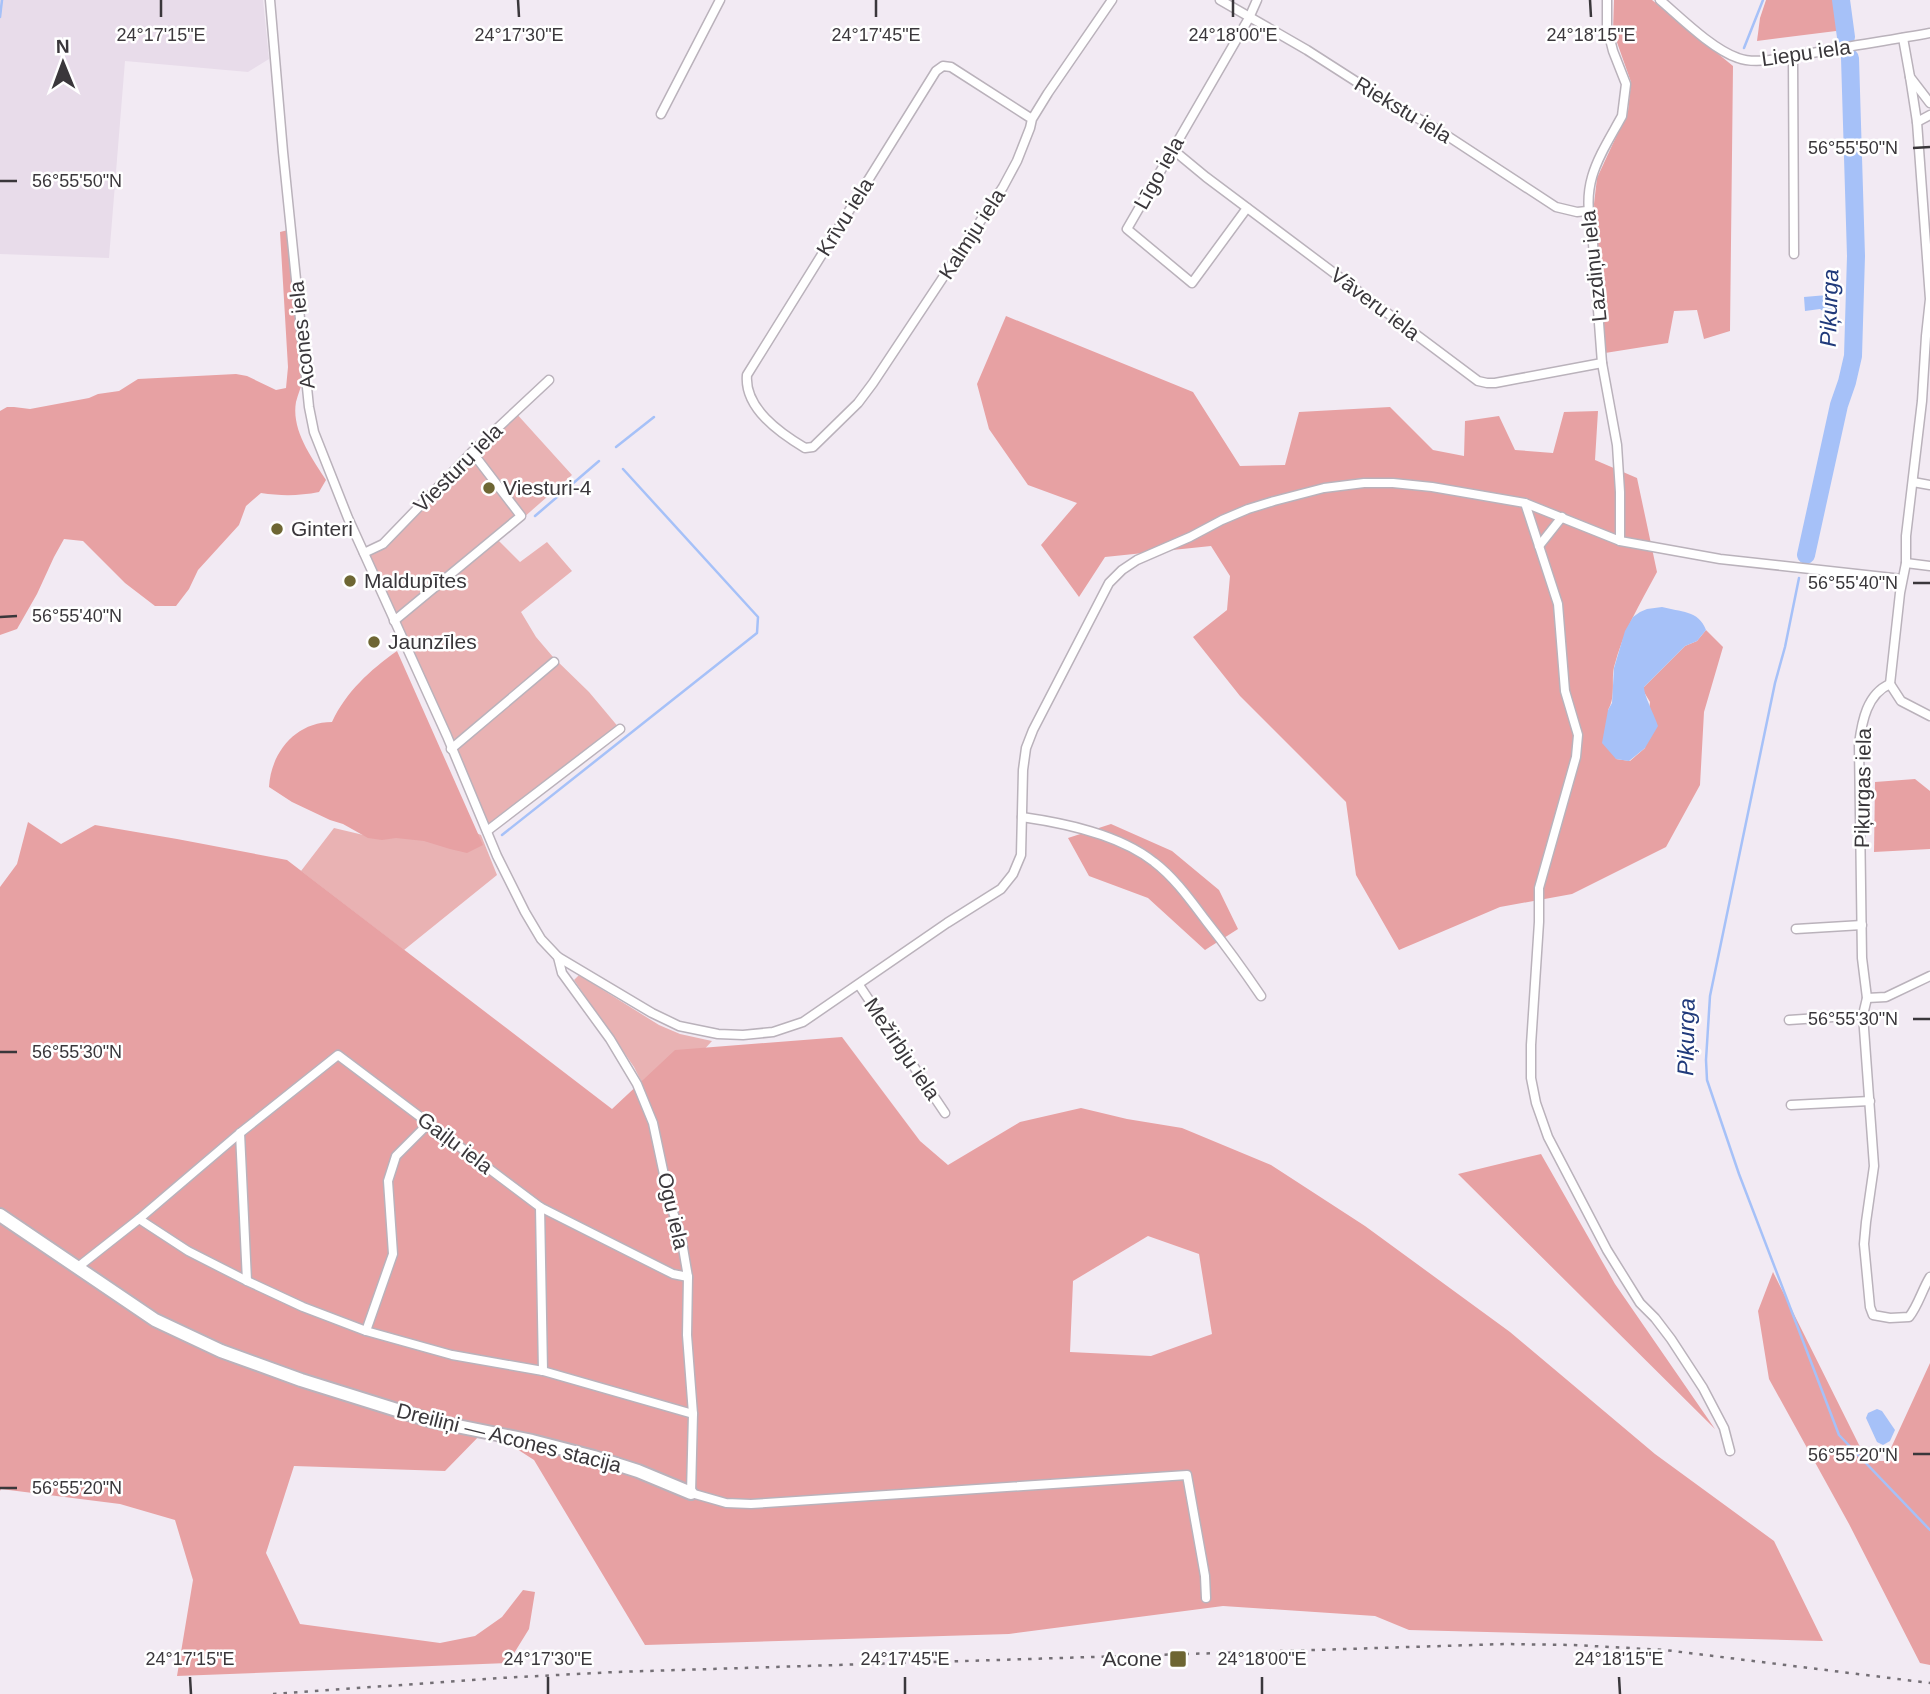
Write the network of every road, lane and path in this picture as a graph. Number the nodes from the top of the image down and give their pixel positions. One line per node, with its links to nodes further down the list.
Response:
1 (270, 0): 33 (street, Acones iela)
2 (1112, 0): 16 (street, Kalmju iela)
3 (1220, 0): 8 (street, Riekstu iela)
4 (1257, 0): 8 (street, Līgo iela)
5 (1607, 0): 20 (street, Lazdiņu iela)
6 (1660, 0): 11 (street, Liepu iela)
7 (719, 3): 14 (street)
8 (1249, 18): 18 (street, Līgo iela); 20 (street, Riekstu iela)
9 (1930, 33): 10 (street, Liepu iela)
10 (1903, 38): 11 (street, Liepu iela); 12 (street)
11 (1793, 56): 21 (street)
12 (1910, 77): 13 (street); 17 (street)
13 (1930, 103)
14 (661, 114)
15 (1930, 115): 17 (street)
16 (1032, 120): 25 (street, Kalmju iela); 25 (street, Krīvu iela)
17 (1917, 122): 22 (street)
18 (1175, 147): 19 (street, Vāveru iela); 19 (street, Līgo iela)
19 (1247, 208): 23 (street, Vāveru iela)
20 (1587, 211): 23 (street, Lazdiņu iela)
21 (1794, 254)
22 (1929, 321): 27 (street)
23 (1602, 363): 31 (street, Lazdiņu iela)
24 (549, 380): 26 (street, Viesturu iela)
25 (806, 448)
26 (472, 452): 33 (street, Viesturu iela); 37 (street)
27 (1913, 482): 28 (street); 34 (street)
28 (1930, 485)
29 (1524, 503): 30 (street); 32 (street); 43 (street)
30 (1562, 517): 31 (street); 32 (street)
31 (1619, 541): 36 (street)
32 (1539, 546): 69 (street)
33 (365, 553): 37 (street, Acones iela)
34 (1906, 563): 35 (street); 36 (street)
35 (1930, 566)
36 (1902, 579): 39 (street)
37 (394, 621): 42 (street, Acones iela)
38 (554, 662): 42 (street)
39 (1890, 684): 40 (street); 45 (street, Piķurgas iela)
40 (1930, 716)
41 (620, 729): 44 (street)
42 (451, 749): 44 (street, Acones iela)
43 (1022, 817): 49 (street); 50 (street)
44 (486, 831): 47 (street, Acones iela)
45 (1862, 925): 46 (street); 51 (street, Piķurgas iela)
46 (1796, 929)
47 (558, 957): 49 (street); 63 (street, Ogu iela)
48 (1930, 976): 51 (street)
49 (859, 985): 56 (street, Mežirbju iela)
50 (1261, 996)
51 (1867, 998): 52 (street, Piķurgas iela)
52 (1863, 1015): 53 (street); 54 (street, Piķurgas iela)
53 (1789, 1020)
54 (1870, 1101): 55 (street); 64 (street, Piķurgas iela)
55 (1791, 1105)
56 (945, 1113)
57 (429, 1123): 58 (street, Gaiļu iela); 59 (street, Gaiļu iela); 66 (street)
58 (240, 1133): 61 (street, Gaiļu iela); 65 (street)
59 (540, 1207): 63 (street, Gaiļu iela); 67 (street)
60 (0, 1215): 62 (street, Dreiliņi — Acones stacija)
61 (139, 1219): 62 (street, Gaiļu iela); 65 (street)
62 (78, 1267): 70 (street, Dreiliņi — Acones stacija)
63 (688, 1277): 68 (street, Ogu iela)
64 (1930, 1277)
65 (247, 1281): 66 (street)
66 (366, 1331): 67 (street)
67 (543, 1371): 68 (street)
68 (693, 1414): 70 (street, Ogu iela)
69 (1730, 1451)
70 (691, 1493): 71 (street, Dreiliņi — Acones stacija)
71 (1206, 1598)

